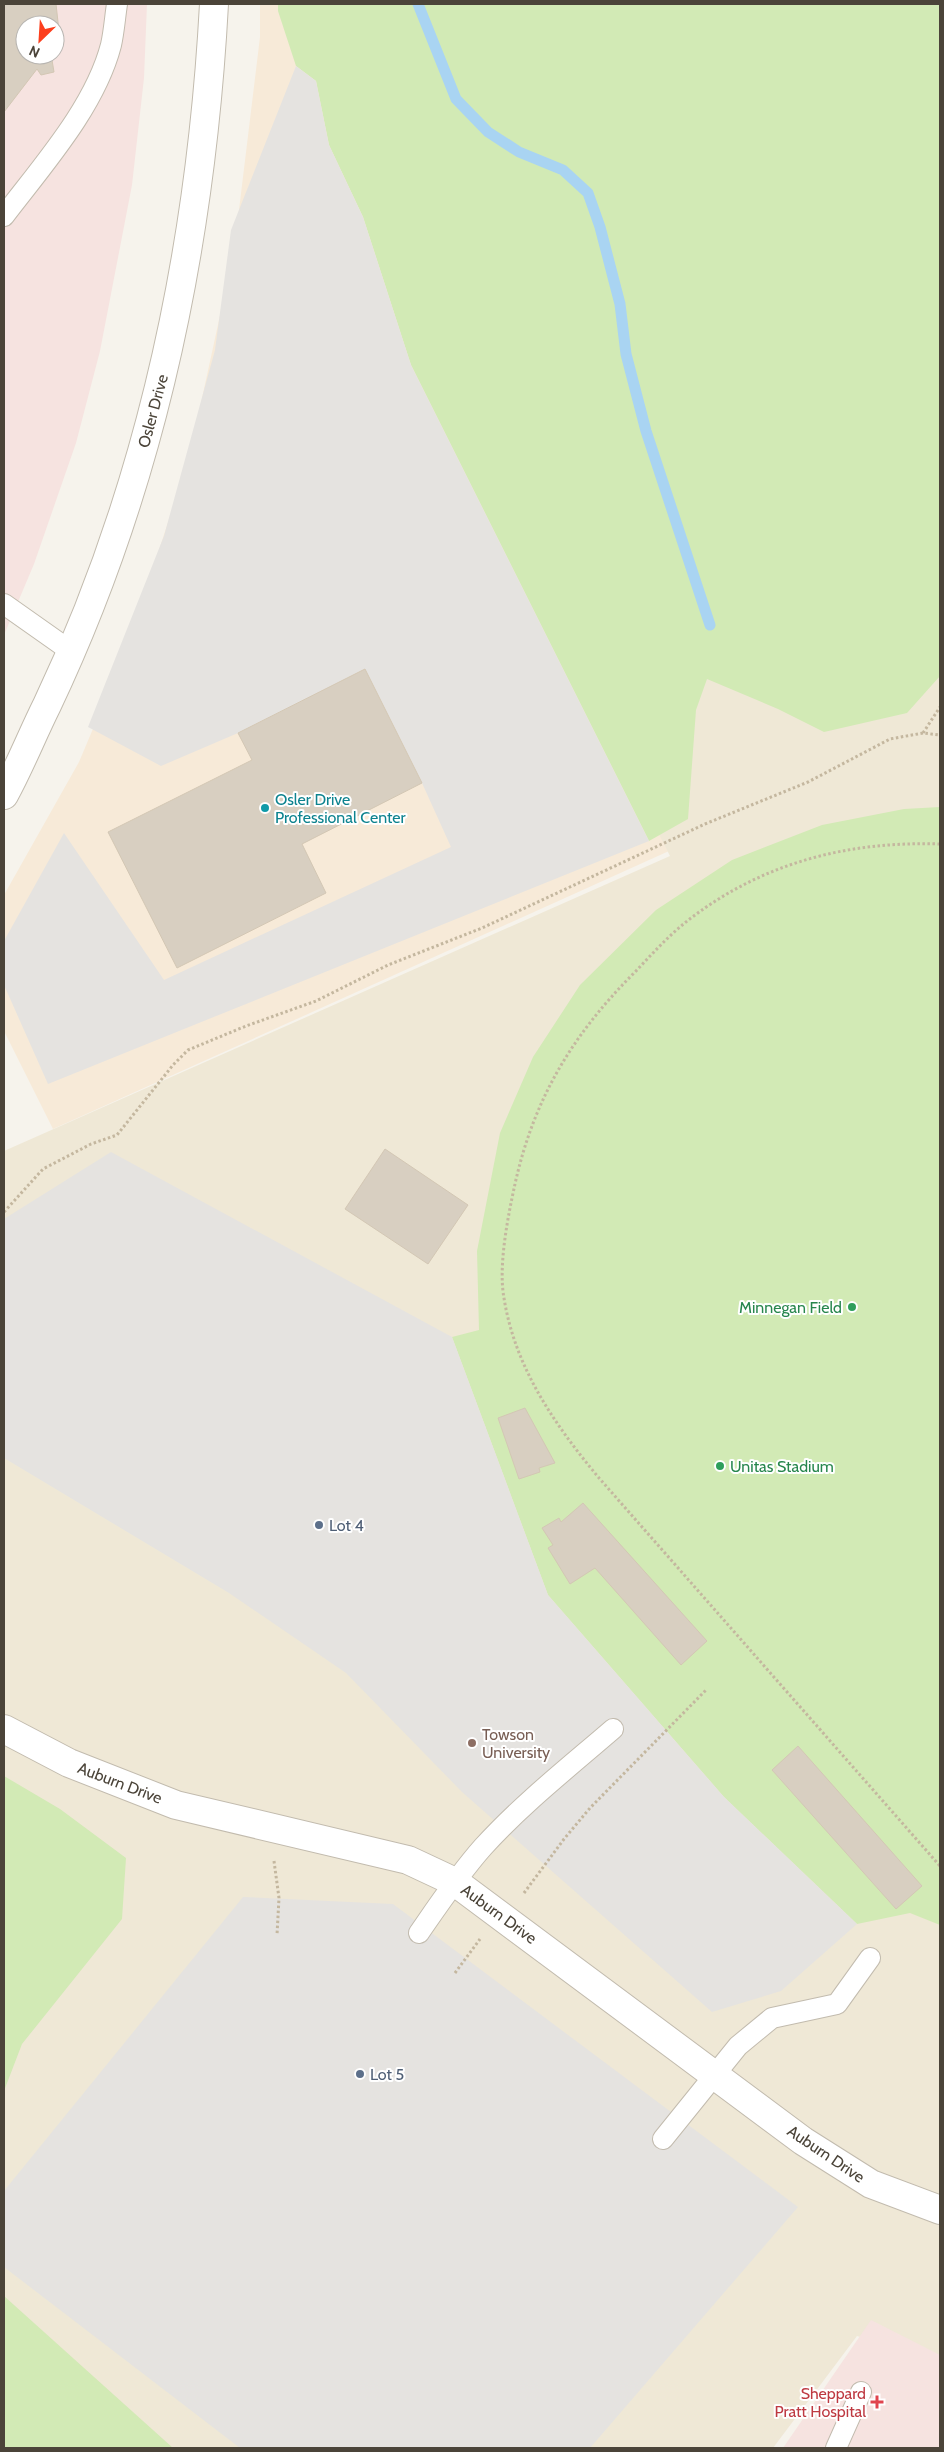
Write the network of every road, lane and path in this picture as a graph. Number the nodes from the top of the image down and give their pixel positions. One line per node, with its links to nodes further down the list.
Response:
1 (117, 4): 3 (lane)
2 (214, 4): 5 (street, Osler Drive)
3 (4, 216)
4 (4, 604): 5 (lane)
5 (72, 652): 9 (street, Osler Drive)
6 (940, 707): 7 (path)
7 (923, 733): 8 (path); 11 (path)
8 (940, 735)
9 (4, 795)
10 (940, 844): 16 (path)
11 (4, 1212)
12 (706, 1690): 18 (path)
13 (4, 1729): 17 (street, Auburn Drive)
14 (614, 1729): 17 (lane)
15 (273, 1858): 20 (path)
16 (940, 1866)
17 (455, 1882): 18 (street, Auburn Drive); 19 (lane)
18 (501, 1915): 22 (path); 23 (street, Auburn Drive)
19 (419, 1933)
20 (277, 1935)
21 (870, 1958): 23 (lane)
22 (455, 1972)
23 (715, 2075): 24 (lane); 25 (street, Auburn Drive)
24 (663, 2139)
25 (940, 2210)
26 (861, 2392): 27 (lane)
27 (836, 2448)

